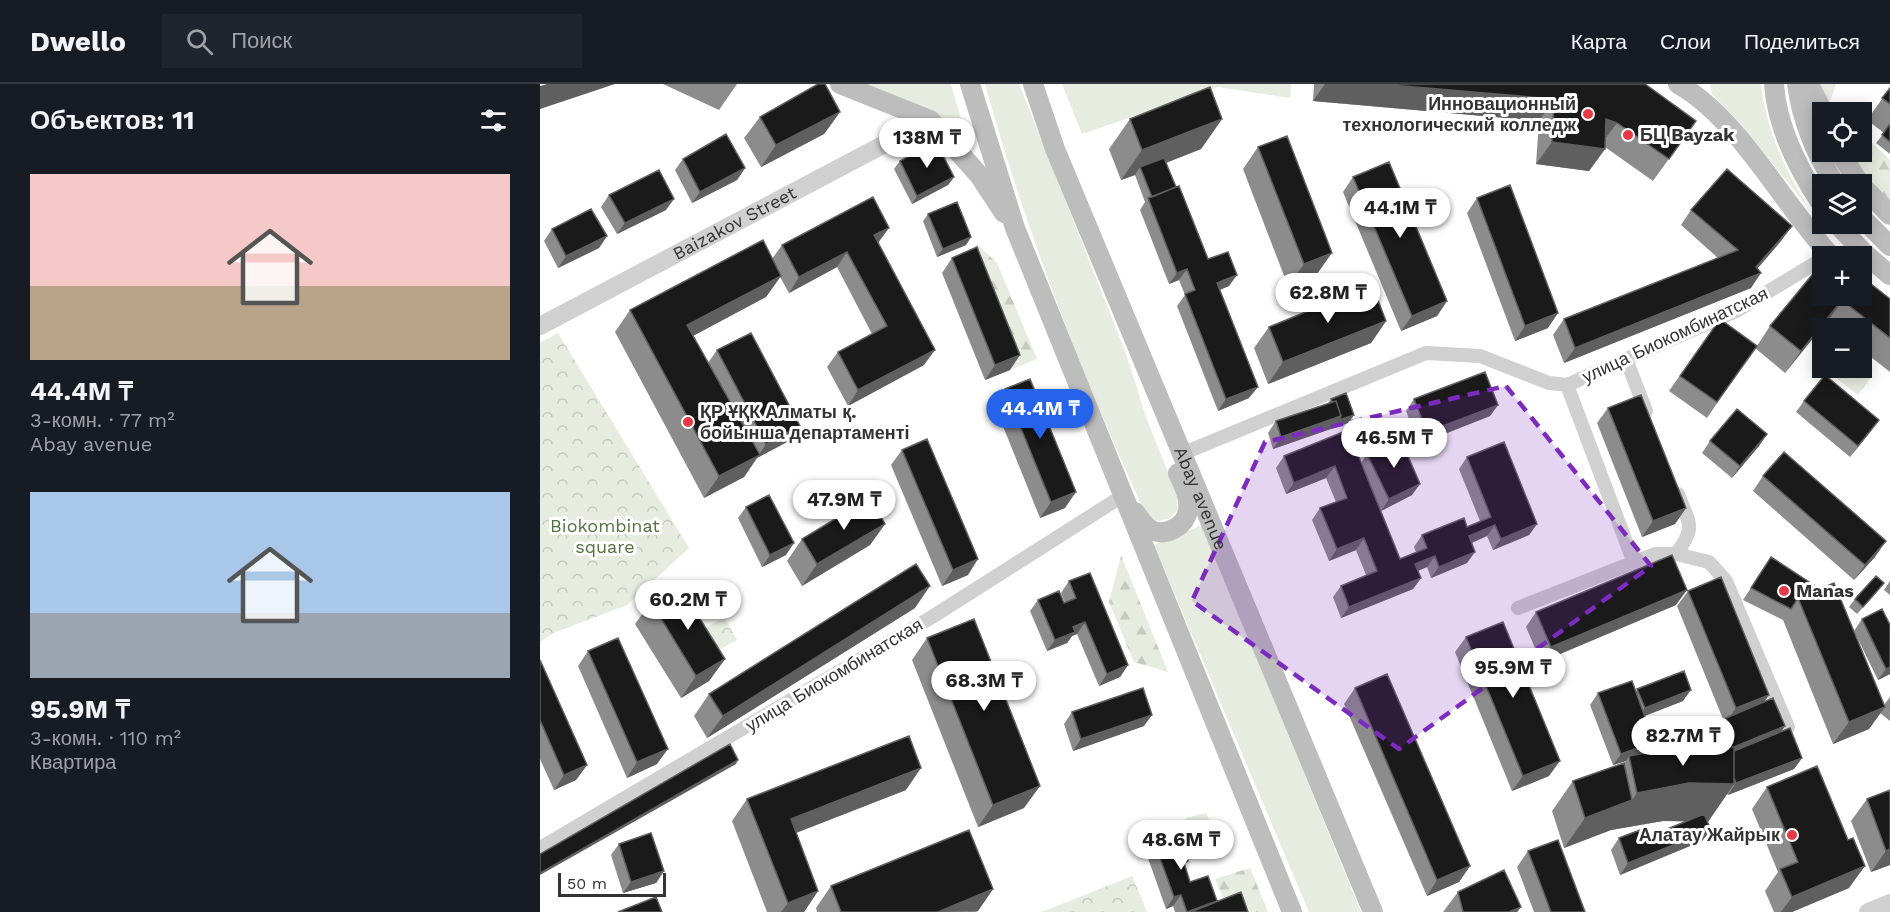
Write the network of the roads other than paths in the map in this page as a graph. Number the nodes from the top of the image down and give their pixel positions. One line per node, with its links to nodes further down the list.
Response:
1 (840, 84): 11 (main road)
2 (970, 84): 16 (main road)
3 (1033, 84): 24 (main road, Abay avenue)
4 (1678, 84): 10 (main road)
5 (1705, 84): 10 (main road)
6 (1774, 84): 13 (main road)
7 (1797, 84): 12 (main road)
8 (1809, 84): 9 (main road)
9 (1818, 102)
10 (1712, 109): 19 (main road)
11 (930, 120): 16 (main road); 23 (street, Baizakov Street)
12 (1829, 174)
13 (1812, 188)
14 (1872, 196): 15 (main road)
15 (1890, 215)
16 (1015, 228): 30 (main road)
17 (1872, 228): 20 (main road)
18 (1846, 234): 22 (main road)
19 (1818, 246)
20 (1890, 246)
21 (1812, 266): 25 (street, улица Биокомбинатская)
22 (1890, 275)
23 (540, 326)
24 (1142, 353): 28 (main road, Abay avenue); 30 (main road)
25 (1626, 359): 26 (street, улица Биокомбинатская); 27 (street)
26 (1567, 385): 28 (street, улица Биокомбинатская); 32 (street)
27 (1650, 422)
28 (1184, 453): 37 (main road, Abay avenue)
29 (1674, 485): 31 (street)
30 (1124, 495): 35 (street, улица Биокомбинатская); 36 (main road)
31 (1676, 554): 32 (street); 34 (street)
32 (1634, 563): 33 (street)
33 (1518, 608)
34 (1788, 727)
35 (540, 848)
36 (1292, 912)
37 (1373, 912)

